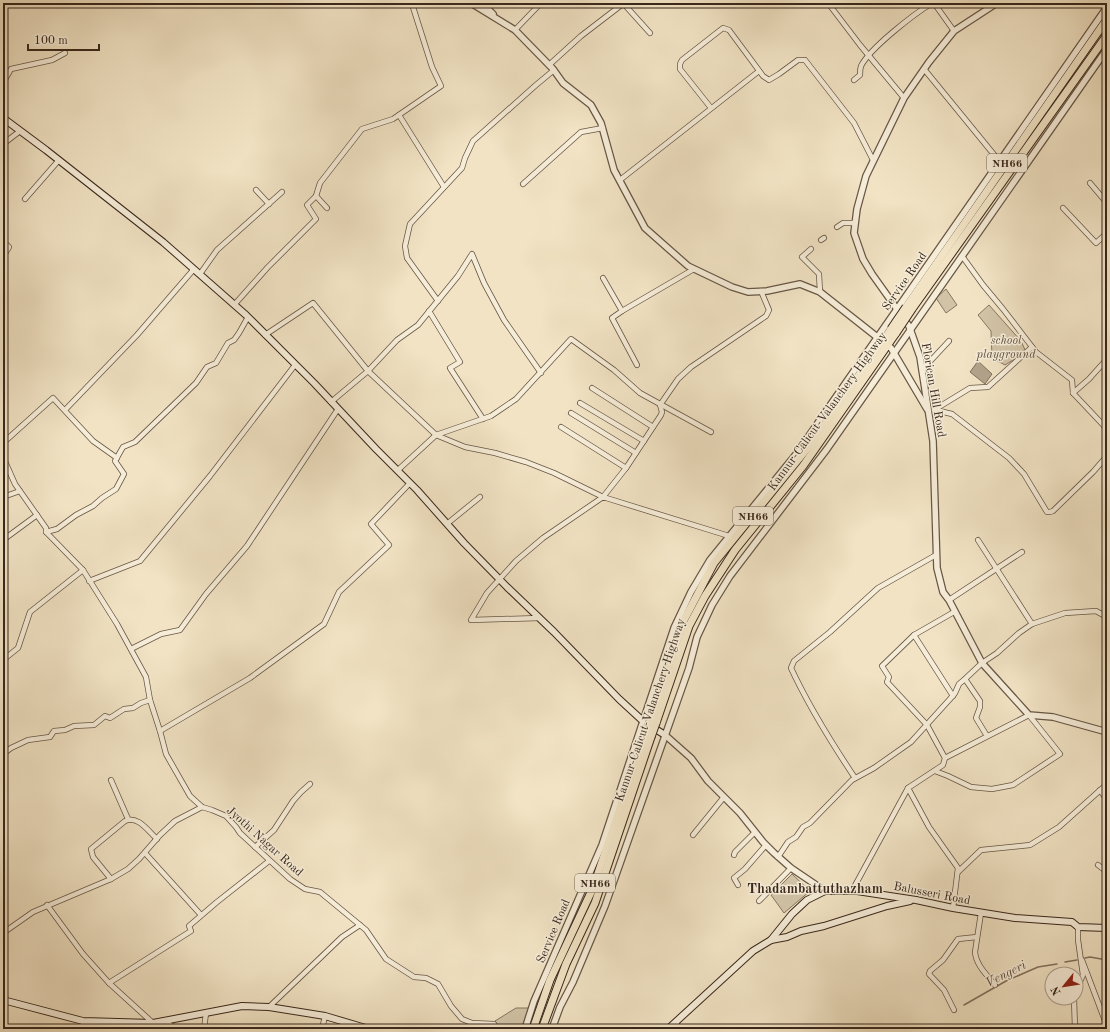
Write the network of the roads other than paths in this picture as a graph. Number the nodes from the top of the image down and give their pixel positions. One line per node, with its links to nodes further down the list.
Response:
1 (471, 3): 11 (street)
2 (482, 3): 11 (street)
3 (541, 3): 12 (street)
4 (623, 3): 14 (street); 19 (street)
5 (828, 3): 18 (street)
6 (933, 3): 13 (street); 18 (street)
7 (997, 3): 13 (street, Florican Hill Road)
8 (412, 4): 27 (street)
9 (1107, 7): 34 (street, Service Road)
10 (1107, 19): 62 (highway, NH66)
11 (500, 21): 12 (street)
12 (515, 30): 19 (street)
13 (954, 31): 20 (street, Florican Hill Road)
14 (650, 33)
15 (1107, 35): 62 (highway, Kannur-Calicut-Valanchery Highway / NH66)
16 (1107, 49): 52 (street)
17 (65, 52): 24 (street)
18 (869, 56): 23 (street); 25 (street)
19 (549, 65): 21 (street)
20 (924, 69): 25 (street, Florican Hill Road); 34 (street)
21 (554, 70): 29 (street); 38 (street)
22 (759, 71): 26 (street); 26 (street); 33 (street)
23 (854, 80)
24 (3, 83)
25 (904, 98): 33 (street, Florican Hill Road)
26 (711, 108): 35 (street)
27 (399, 115): 38 (street); 41 (street)
28 (3, 118): 30 (main road)
29 (603, 128): 35 (street); 37 (street)
30 (20, 131): 31 (street); 32 (main road)
31 (3, 144)
32 (59, 160): 42 (street); 54 (main road)
33 (874, 160): 47 (street, Florican Hill Road)
34 (1000, 162): 63 (street, Service Road)
35 (620, 180): 55 (street)
36 (1090, 183): 43 (street)
37 (523, 184)
38 (444, 187): 60 (street)
39 (256, 190): 44 (street)
40 (282, 192): 44 (street)
41 (316, 196): 45 (street); 61 (street)
42 (25, 199)
43 (1107, 203)
44 (269, 204): 56 (street)
45 (327, 208)
46 (1064, 208): 49 (street)
47 (855, 223): 48 (street); 63 (street, Florican Hill Road)
48 (837, 227)
49 (1107, 233)
50 (3, 242): 53 (street)
51 (811, 249): 59 (street)
52 (962, 256): 67 (street); 71 (street)
53 (3, 257)
54 (194, 269): 56 (main road); 85 (street)
55 (694, 269): 58 (street); 64 (street)
56 (200, 274): 61 (main road)
57 (603, 278): 64 (street)
58 (761, 291): 59 (street); 83 (street)
59 (820, 292): 70 (street)
60 (438, 301): 65 (street); 78 (street)
61 (234, 305): 66 (main road)
62 (909, 308): 70 (highway, Kannur-Calicut-Valanchery Highway / NH66, bridge)
63 (897, 310): 67 (street, Florican Hill Road); 70 (street, Service Road)
64 (622, 311): 75 (street)
65 (429, 312): 77 (street); 89 (street)
66 (248, 317): 68 (main road); 100 (street)
67 (910, 329): 72 (street); 76 (street, Florican Hill Road)
68 (266, 335): 74 (main road); 77 (street)
69 (949, 341): 76 (street)
70 (883, 342): 72 (street); 111 (street, Service Road); 133 (highway, Kannur-Calicut-Valanchery Highway / NH66)
71 (1032, 347): 80 (street); 86 (street)
72 (894, 354): 88 (street); 138 (street)
73 (1107, 359): 80 (street)
74 (295, 365): 81 (main road); 119 (street)
75 (637, 365)
76 (922, 370): 88 (street, Florican Hill Road)
77 (368, 371): 81 (street); 94 (street)
78 (541, 373): 83 (street); 89 (street)
79 (592, 388): 90 (street)
80 (1073, 393): 92 (street)
81 (331, 402): 84 (main road)
82 (580, 403): 95 (street)
83 (660, 405): 90 (street); 93 (street)
84 (338, 409): 102 (main road); 126 (street)
85 (64, 410): 96 (street); 100 (street)
86 (934, 410): 88 (street); 98 (street)
87 (571, 413): 97 (street)
88 (929, 413): 115 (street, Florican Hill Road)
89 (483, 419): 94 (street)
90 (653, 427): 95 (street)
91 (561, 428): 101 (street)
92 (1107, 429)
93 (711, 432)
94 (436, 436): 102 (street); 106 (street)
95 (644, 441): 97 (street)
96 (3, 443)
97 (636, 453): 101 (street)
98 (1107, 456)
99 (3, 457): 104 (street, Jyothi Nagar Road)
100 (117, 458): 110 (street)
101 (626, 468): 106 (street)
102 (398, 470): 103 (main road)
103 (410, 483): 109 (main road); 135 (street)
104 (20, 491): 107 (street); 108 (street, Jyothi Nagar Road)
105 (480, 497): 109 (street)
106 (603, 497): 111 (street); 118 (street)
107 (3, 498)
108 (37, 515): 110 (street, Jyothi Nagar Road); 112 (street)
109 (448, 523): 118 (main road)
110 (46, 532): 117 (street, Jyothi Nagar Road)
111 (729, 536): 133 (street, Service Road)
112 (3, 540)
113 (978, 540): 116 (street)
114 (1022, 552): 116 (street)
115 (936, 555): 120 (street, Florican Hill Road); 143 (street)
116 (996, 569): 120 (street); 124 (street)
117 (83, 570): 119 (street, Jyothi Nagar Road); 127 (street)
118 (500, 580): 123 (main road); 123 (street)
119 (89, 581): 126 (street, Jyothi Nagar Road)
120 (949, 600): 121 (street, Florican Hill Road)
121 (954, 612): 125 (street); 128 (street, Florican Hill Road)
122 (1107, 617): 124 (street)
123 (540, 618): 133 (main road)
124 (1032, 624): 128 (street)
125 (914, 635): 130 (street); 134 (street)
126 (130, 649): 131 (street, Jyothi Nagar Road)
127 (3, 660)
128 (982, 663): 129 (street); 132 (street, Florican Hill Road)
129 (964, 679): 130 (street); 139 (street)
130 (953, 696): 134 (street)
131 (150, 700): 135 (street, Jyothi Nagar Road); 140 (street)
132 (1029, 715): 136 (street); 139 (street); 142 (street)
133 (650, 722): 137 (highway, Kannur-Calicut-Valanchery Highway / NH66, bridge); 138 (main road); 203 (street, Service Road)
134 (927, 725): 141 (street); 143 (street)
135 (160, 731): 151 (street, Jyothi Nagar Road)
136 (1107, 732)
137 (649, 735): 204 (highway, NH66); 205 (highway, Kannur-Calicut-Valanchery Highway / NH66)
138 (666, 736): 149 (street); 206 (street)
139 (987, 736): 141 (street)
140 (3, 754)
141 (945, 758): 142 (street)
142 (935, 771): 147 (street)
143 (855, 778): 160 (street)
144 (112, 780): 152 (street)
145 (310, 784): 157 (street)
146 (1107, 784): 148 (street)
147 (908, 788): 164 (street); 168 (street)
148 (1100, 790): 150 (street); 164 (street)
149 (724, 797): 153 (street); 154 (street)
150 (1107, 800)
151 (202, 807): 155 (street); 157 (street, Jyothi Nagar Road)
152 (128, 819): 155 (street); 166 (street)
153 (755, 832): 156 (street); 159 (street)
154 (693, 835)
155 (157, 839): 158 (street)
156 (766, 845): 160 (street); 167 (street)
157 (254, 847): 161 (street, Jyothi Nagar Road)
158 (144, 853): 166 (street); 175 (street)
159 (734, 855)
160 (778, 857): 163 (street)
161 (269, 861): 175 (street); 176 (street, Jyothi Nagar Road)
162 (1098, 865): 165 (street)
163 (792, 868): 169 (street); 171 (street)
164 (958, 872): 173 (street)
165 (1107, 872)
166 (111, 879): 172 (street)
167 (738, 885)
168 (852, 891): 169 (main road, Balusseri Road); 170 (main road, Balusseri Road)
169 (825, 892): 181 (main road, Balusseri Road)
170 (916, 900): 173 (main road, Balusseri Road); 181 (main road)
171 (759, 901)
172 (46, 905): 179 (street); 184 (street)
173 (952, 908): 174 (main road, Balusseri Road)
174 (981, 913): 177 (main road, Balusseri Road); 180 (street)
175 (201, 915): 184 (street)
176 (360, 925): 188 (street); 202 (street, Jyothi Nagar Road)
177 (1078, 927): 178 (main road, Balusseri Road); 182 (street)
178 (1107, 927)
179 (3, 933)
180 (977, 937): 185 (street); 189 (street)
181 (771, 940): 195 (main road)
182 (1082, 960): 183 (street); 196 (street)
183 (1082, 966)
184 (109, 983): 194 (street)
185 (995, 985)
186 (3, 1000): 192 (main road)
187 (1074, 1006): 209 (street)
188 (269, 1007): 190 (main road); 191 (main road)
189 (954, 1010)
190 (206, 1012): 193 (main road); 199 (street)
191 (325, 1016): 200 (street); 201 (main road)
192 (82, 1021): 194 (main road); 197 (street)
193 (165, 1021): 194 (main road); 198 (street)
194 (153, 1023)
195 (676, 1023): 207 (main road); 208 (street)
196 (1107, 1026)
197 (84, 1029)
198 (176, 1029)
199 (204, 1029)
200 (322, 1029)
201 (369, 1029)
202 (497, 1029)
203 (525, 1029)
204 (533, 1029)
205 (542, 1029)
206 (552, 1029)
207 (668, 1029)
208 (680, 1029)
209 (1075, 1029)

